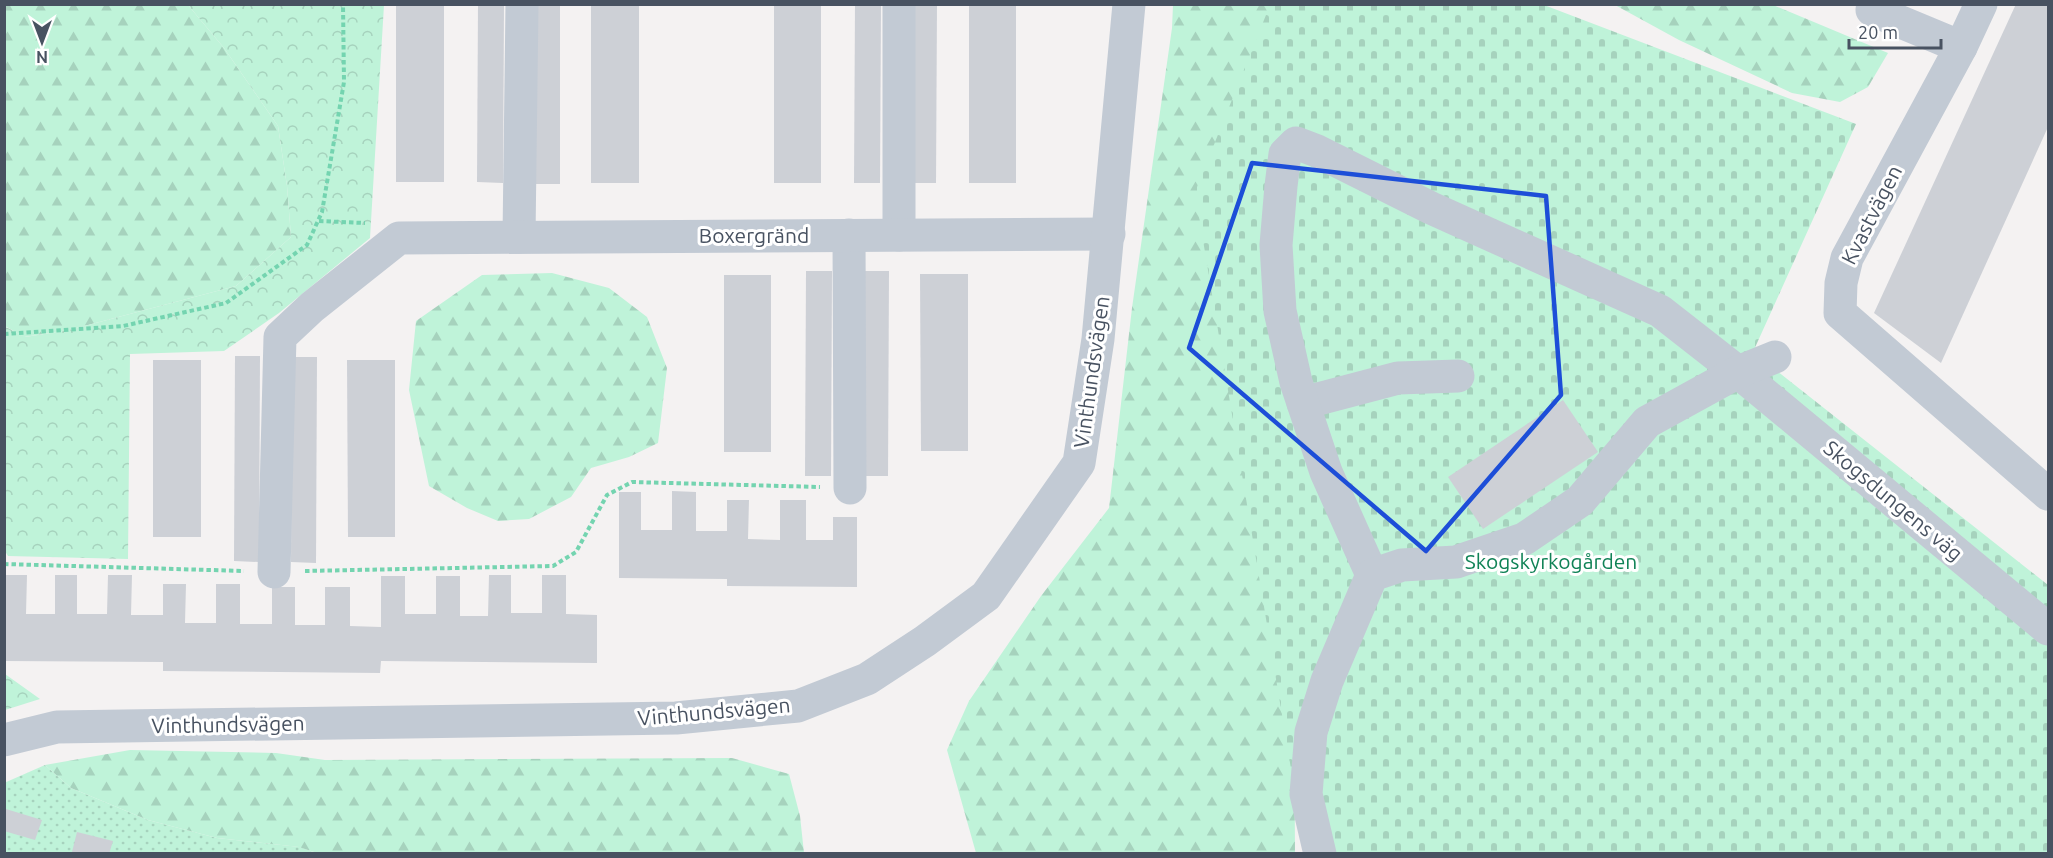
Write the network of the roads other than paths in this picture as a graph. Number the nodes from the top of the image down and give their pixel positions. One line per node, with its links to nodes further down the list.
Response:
1 (522, 4): 10 (street)
2 (899, 4): 9 (street)
3 (1129, 4): 7 (street, Vinthundsvägen)
4 (1980, 4): 6 (street, Kvastvägen)
5 (1869, 6): 6 (street)
6 (1961, 46): 16 (street, Kvastvägen)
7 (1109, 234): 9 (street, Boxergränd); 20 (street, Vinthundsvägen)
8 (849, 235): 9 (street, Boxergränd); 10 (street, Boxergränd); 15 (street)
9 (899, 235)
10 (519, 237): 17 (street, Boxergränd)
11 (1775, 357): 12 (street)
12 (1738, 372): 14 (street, Skogsdungens väg); 18 (street); 19 (street, Skogsdungens väg)
13 (1458, 376): 14 (street)
14 (1303, 403): 18 (street)
15 (850, 488)
16 (2049, 494)
17 (274, 572)
18 (1372, 575): 21 (street)
19 (2049, 629)
20 (4, 740)
21 (1320, 854)

